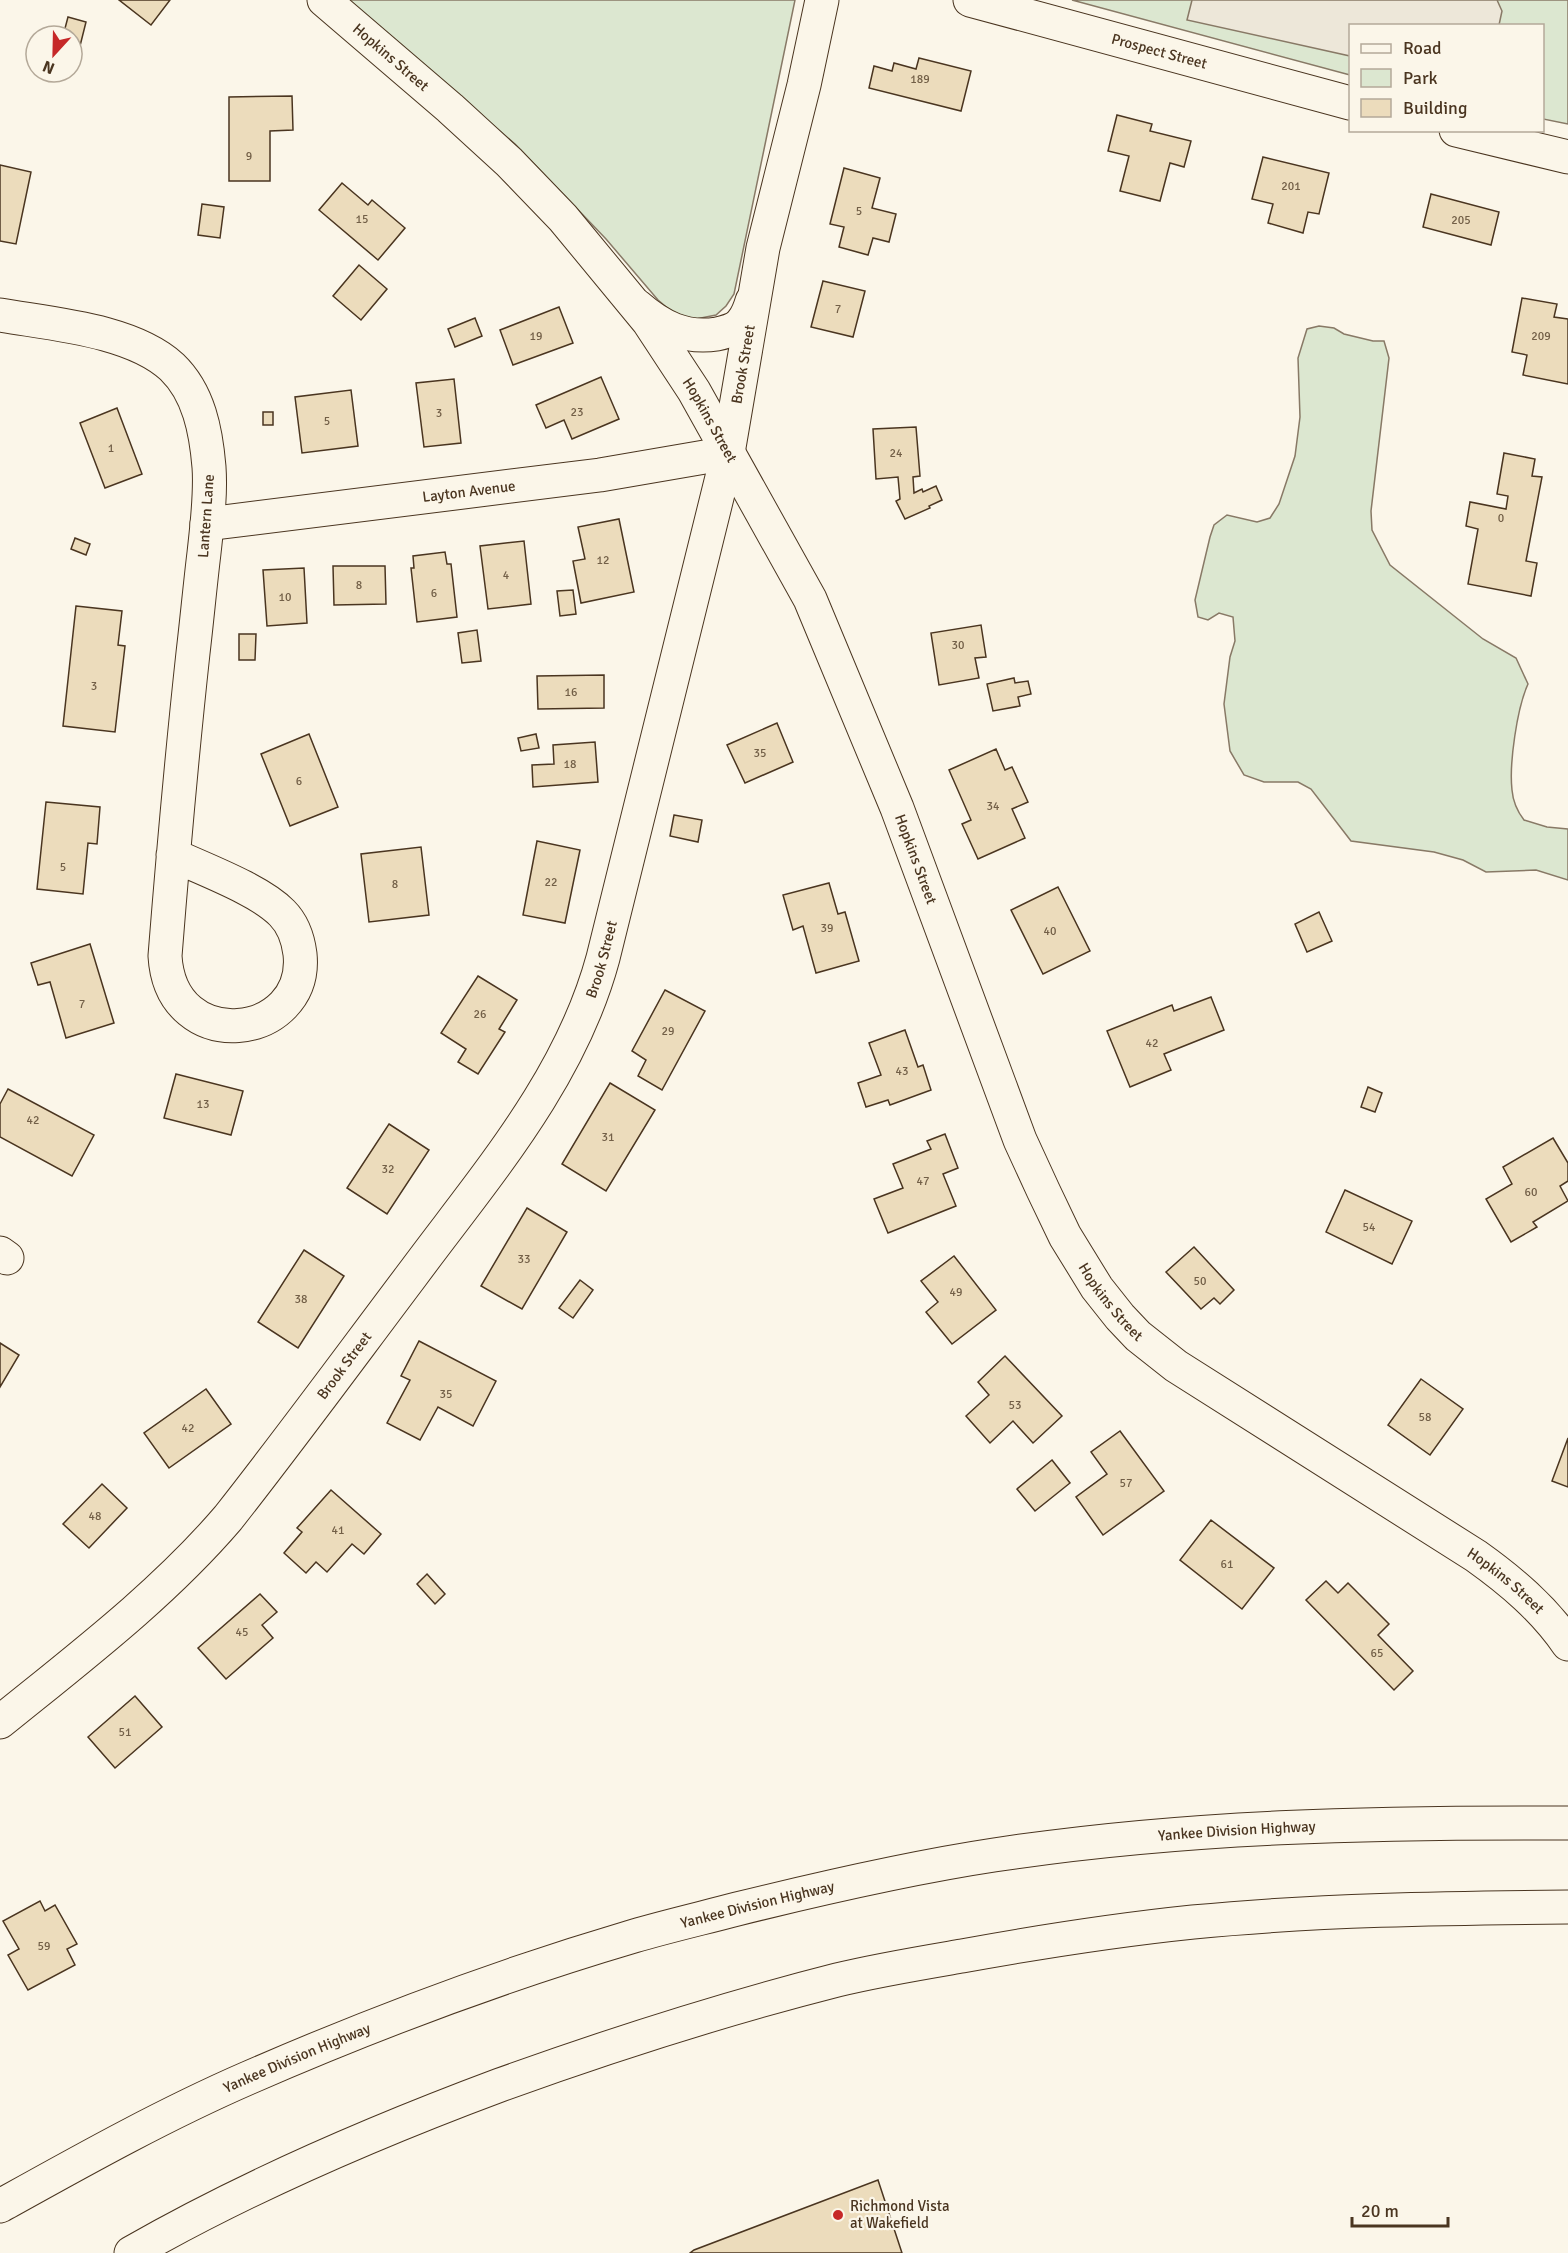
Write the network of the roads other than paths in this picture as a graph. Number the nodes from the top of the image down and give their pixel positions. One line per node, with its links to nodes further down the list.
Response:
1 (324, 0): 8 (main road, Hopkins Street)
2 (822, 0): 7 (main road, Brook Street)
3 (970, 0): 4 (main road, Prospect Street)
4 (1349, 103)
5 (1464, 132): 6 (main road)
6 (1568, 157)
7 (756, 291): 8 (main road); 10 (main road, Brook Street)
8 (635, 305): 10 (main road, Hopkins Street)
9 (0, 315): 11 (main road, Lantern Lane)
10 (729, 453): 11 (main road, Layton Avenue); 13 (main road, Hopkins Street); 14 (main road, Brook Street)
11 (207, 524): 12 (main road, Lantern Lane)
12 (173, 855): 12 (main road, Lantern Lane)
13 (1568, 1644)
14 (0, 1722)
15 (1568, 1817): 16 (main road)
16 (1482, 1822): 17 (main road, Yankee Division Highway); 19 (main road, Yankee Division Highway)
17 (1568, 1823)
18 (1568, 1908): 20 (main road)
19 (0, 2206)
20 (131, 2253)

